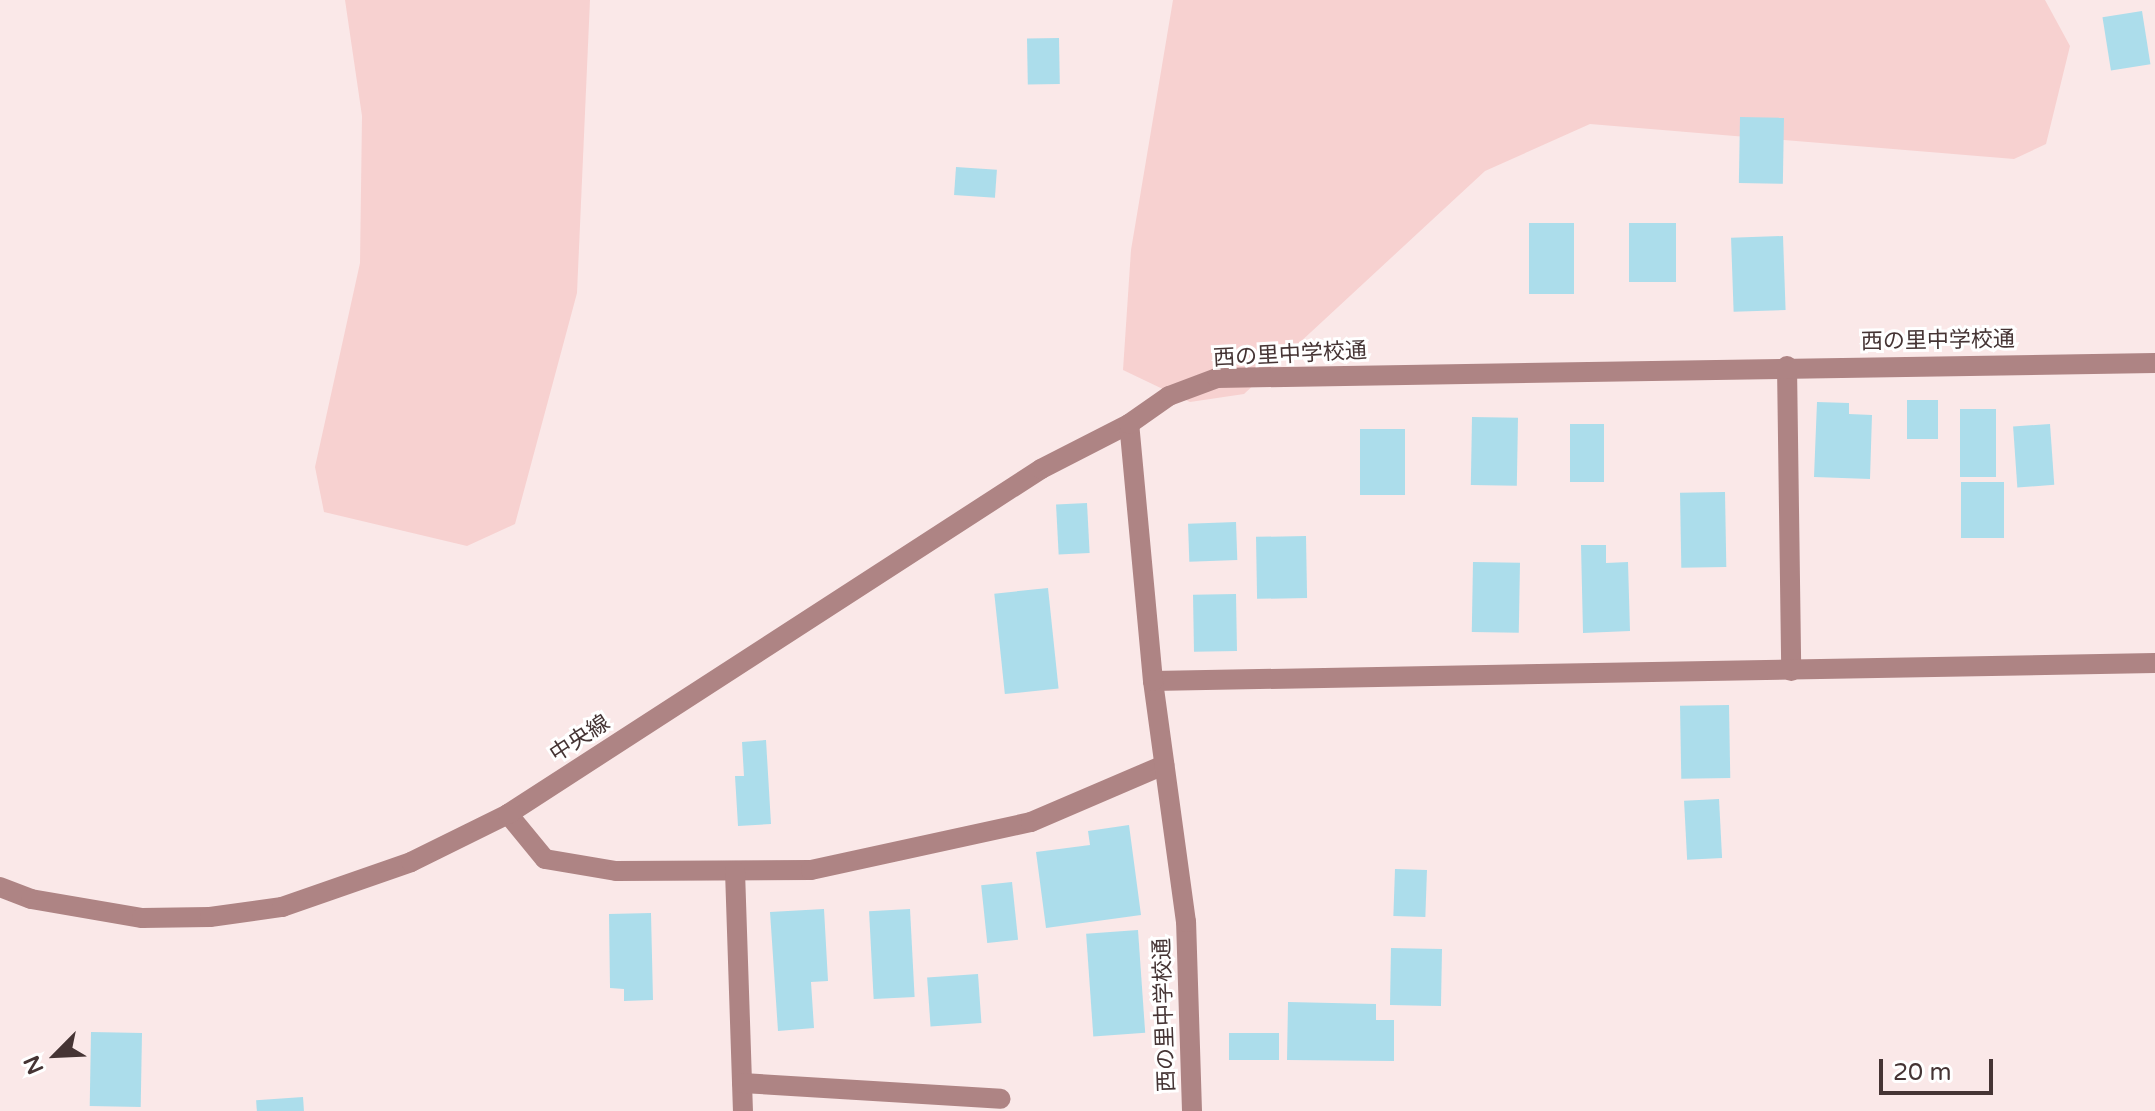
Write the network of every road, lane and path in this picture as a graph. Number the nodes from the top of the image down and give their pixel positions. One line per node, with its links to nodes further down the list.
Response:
1 (2155, 363): 2 (street, 西の里中学校通)
2 (1787, 366): 3 (street, 西の里中学校通); 5 (street)
3 (1129, 424): 6 (street, 西の里中学校通); 8 (street, 中央線)
4 (2155, 663): 5 (street)
5 (1791, 671): 6 (street)
6 (1153, 681): 7 (street, 西の里中学校通)
7 (1164, 765): 9 (street); 14 (street, 西の里中学校通)
8 (508, 814): 9 (street); 10 (street, 中央線)
9 (735, 871): 11 (street)
10 (0, 887)
11 (742, 1083): 12 (street); 13 (street)
12 (1001, 1099)
13 (743, 1111)
14 (1192, 1111)

